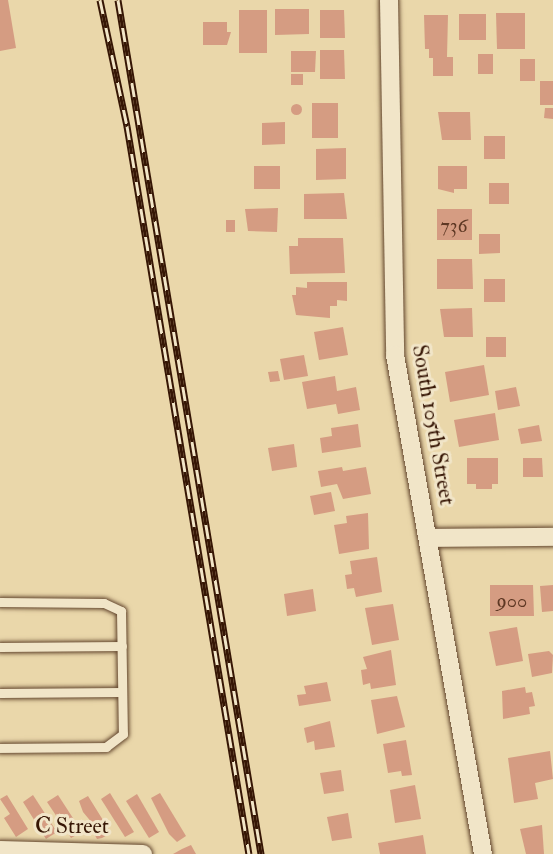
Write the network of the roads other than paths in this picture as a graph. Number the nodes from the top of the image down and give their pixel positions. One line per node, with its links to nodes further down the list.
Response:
1 (389, 0): 3 (street, South 105th Street)
2 (553, 537): 3 (street)
3 (429, 538): 12 (street, South 105th Street)
4 (0, 602): 6 (lane)
5 (0, 646): 6 (lane)
6 (122, 646): 7 (lane)
7 (122, 692): 8 (lane); 9 (lane)
8 (0, 693)
9 (0, 748)
10 (0, 850): 11 (street, C Street)
11 (143, 853)
12 (483, 854)

